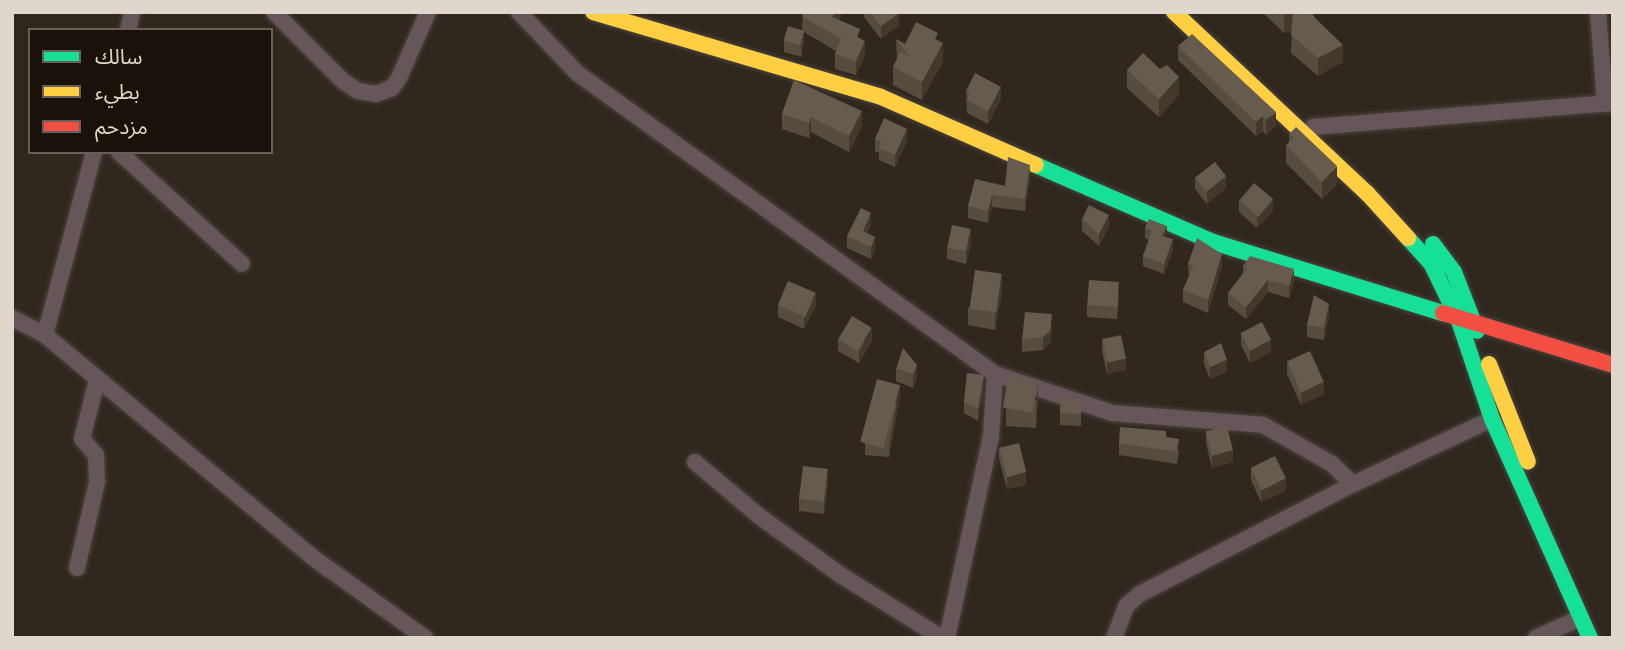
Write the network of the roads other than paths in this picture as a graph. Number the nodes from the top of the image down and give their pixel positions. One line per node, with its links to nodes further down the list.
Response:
1 (274, 12): 2 (street)
2 (428, 12)
3 (519, 12): 18 (street)
4 (593, 12): 14 (main road)
5 (1174, 12): 14 (main road)
6 (1195, 12): 9 (main road)
7 (1598, 12): 8 (street)
8 (1609, 104): 9 (street)
9 (1313, 127): 15 (main road)
10 (93, 154): 16 (street)
11 (121, 154): 12 (street)
12 (242, 264)
13 (12, 318): 16 (street)
14 (1459, 321): 15 (main road); 20 (main road)
15 (1475, 326): 17 (main road); 31 (main road)
16 (45, 335): 19 (street)
17 (1613, 365)
18 (995, 374): 22 (street); 27 (street)
19 (97, 380): 23 (street); 25 (street)
20 (1492, 419): 22 (street); 24 (main road)
21 (695, 462): 26 (street)
22 (1353, 484): 28 (street)
23 (77, 568)
24 (1580, 618): 29 (street); 30 (main road)
25 (425, 638)
26 (942, 638)
27 (947, 638)
28 (1114, 638)
29 (1536, 638)
30 (1590, 638)
31 (1605, 638)

